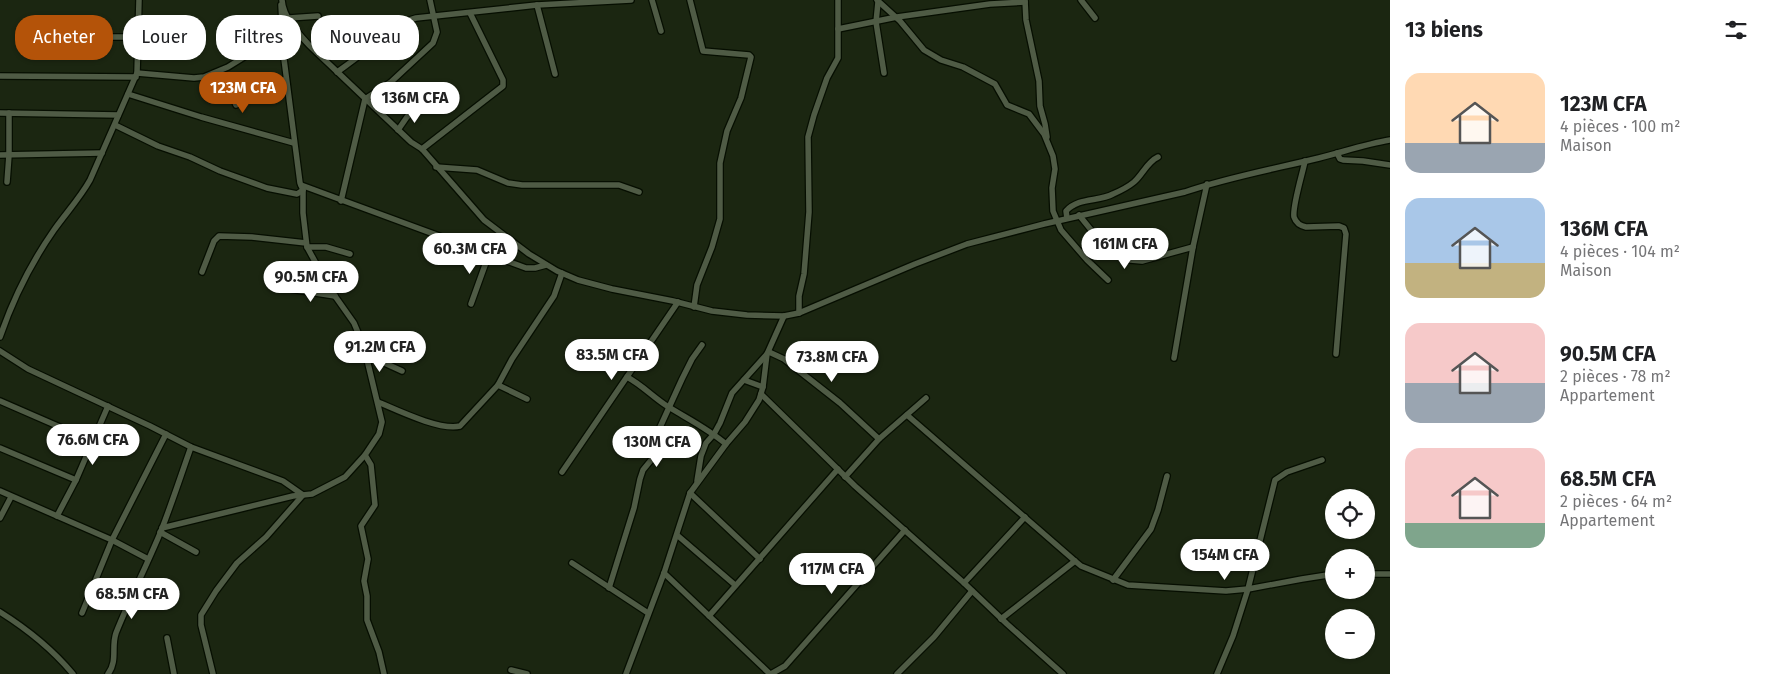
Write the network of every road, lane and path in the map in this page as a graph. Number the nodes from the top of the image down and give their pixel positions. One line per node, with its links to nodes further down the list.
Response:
1 (139, 0): 14 (street)
2 (281, 0): 15 (street); 16 (street)
3 (430, 0): 17 (street)
4 (614, 0): 5 (street); 12 (street)
5 (631, 0)
6 (652, 0): 22 (street)
7 (690, 0): 75 (street)
8 (838, 0): 21 (street)
9 (1081, 0): 19 (street)
10 (877, 1): 18 (street); 20 (street)
11 (1025, 1): 18 (street); 42 (street)
12 (537, 5): 13 (street); 30 (street)
13 (470, 13): 17 (street); 45 (street)
14 (139, 15)
15 (281, 15)
16 (287, 15)
17 (432, 16): 28 (street); 35 (street)
18 (897, 18): 20 (street); 42 (street)
19 (1095, 18)
20 (876, 22): 21 (street); 29 (street)
21 (838, 29): 76 (street)
22 (660, 31)
23 (301, 36): 28 (street)
24 (137, 60): 31 (street)
25 (238, 60): 27 (street)
26 (284, 60): 33 (street)
27 (218, 72): 31 (street); 33 (street)
28 (337, 72): 35 (street)
29 (884, 73)
30 (555, 74)
31 (136, 75): 32 (street); 34 (street)
32 (0, 76)
33 (286, 79): 44 (street)
34 (128, 94): 39 (street); 44 (street)
35 (365, 99): 41 (street); 59 (street)
36 (418, 106): 41 (street)
37 (0, 113): 38 (street)
38 (9, 113): 39 (street); 49 (street)
39 (118, 116): 40 (street)
40 (115, 125): 47 (street); 57 (street)
41 (398, 130): 45 (street)
42 (1047, 139): 62 (street)
43 (1390, 140): 46 (street)
44 (294, 143): 55 (street)
45 (422, 149): 53 (street)
46 (1337, 152): 51 (street); 52 (street)
47 (102, 153): 49 (street); 78 (street)
48 (0, 155): 49 (street)
49 (9, 155): 54 (street)
50 (1158, 157): 61 (street)
51 (1305, 161): 56 (street); 82 (street)
52 (1390, 165)
53 (436, 167): 58 (street); 67 (street)
54 (7, 182)
55 (300, 183): 57 (street); 59 (street)
56 (1207, 184): 60 (street); 64 (street)
57 (303, 190): 63 (street)
58 (639, 192)
59 (342, 201): 66 (street)
60 (1079, 215): 61 (street); 64 (street)
61 (1067, 218): 62 (street)
62 (1058, 221): 70 (street); 76 (street)
63 (307, 245): 65 (street); 68 (street); 72 (street)
64 (1193, 247): 84 (street)
65 (350, 254)
66 (489, 254): 67 (street); 74 (street)
67 (546, 265): 69 (street)
68 (202, 272)
69 (562, 273): 73 (street); 88 (street)
70 (1108, 280)
71 (290, 289): 72 (street)
72 (335, 296): 83 (street)
73 (678, 302): 75 (street); 86 (street)
74 (470, 304)
75 (694, 307): 77 (street)
76 (799, 313): 77 (street)
77 (784, 316): 81 (street)
78 (0, 337)
79 (702, 345): 96 (street)
80 (0, 351): 95 (street)
81 (768, 353): 87 (street); 89 (street); 100 (street)
82 (1336, 354)
83 (367, 355): 85 (street); 94 (street)
84 (1174, 358)
85 (402, 371)
86 (627, 377): 96 (street); 108 (street)
87 (744, 380): 89 (street); 99 (street)
88 (498, 385): 92 (street); 94 (street)
89 (763, 386): 90 (street)
90 (761, 394): 102 (street); 107 (street)
91 (926, 398): 97 (street)
92 (527, 399)
93 (0, 401): 101 (street)
94 (378, 402): 105 (street)
95 (108, 406): 98 (street); 101 (street)
96 (669, 407): 99 (street); 136 (street)
97 (907, 415): 100 (street); 118 (street)
98 (166, 434): 103 (street); 123 (street)
99 (714, 434): 102 (street); 112 (street)
100 (878, 439): 110 (street)
101 (92, 441): 111 (street)
102 (726, 444): 112 (street)
103 (190, 447): 115 (street); 120 (street)
104 (0, 448): 111 (street)
105 (365, 455): 115 (street); 150 (street)
106 (1322, 460): 137 (street)
107 (838, 469): 110 (street); 126 (street)
108 (562, 472)
109 (1167, 476): 133 (street)
110 (845, 477): 121 (street)
111 (76, 480): 117 (street)
112 (696, 483): 114 (street)
113 (0, 491): 116 (street)
114 (690, 493): 122 (street); 126 (street)
115 (302, 495): 120 (street); 149 (street)
116 (11, 496): 117 (street); 119 (street)
117 (57, 516): 123 (street)
118 (1025, 517): 127 (street); 134 (street)
119 (0, 518)
120 (161, 530): 124 (street); 125 (street)
121 (905, 530): 134 (street); 153 (street)
122 (677, 535): 129 (street); 135 (street)
123 (112, 540): 125 (street); 141 (street)
124 (196, 552)
125 (148, 559): 147 (street)
126 (760, 559): 135 (street)
127 (1075, 562): 133 (street); 143 (street)
128 (572, 563): 136 (street)
129 (664, 573): 140 (street); 142 (street)
130 (1375, 574): 131 (street)
131 (1390, 574)
132 (1325, 575): 137 (street)
133 (1113, 580): 137 (street)
134 (964, 583): 138 (street)
135 (735, 586): 142 (street)
136 (609, 588): 140 (street)
137 (1248, 590): 156 (street)
138 (972, 591): 143 (street); 154 (street)
139 (0, 612): 146 (street)
140 (648, 613): 152 (street)
141 (82, 614)
142 (709, 616): 153 (street)
143 (1002, 619): 155 (street)
144 (167, 638): 148 (street)
145 (511, 670): 151 (street)
146 (73, 674)
147 (108, 674)
148 (174, 674)
149 (213, 674)
150 (384, 674)
151 (527, 674)
152 (626, 674)
153 (771, 674)
154 (897, 674)
155 (1062, 674)
156 (1217, 674)

